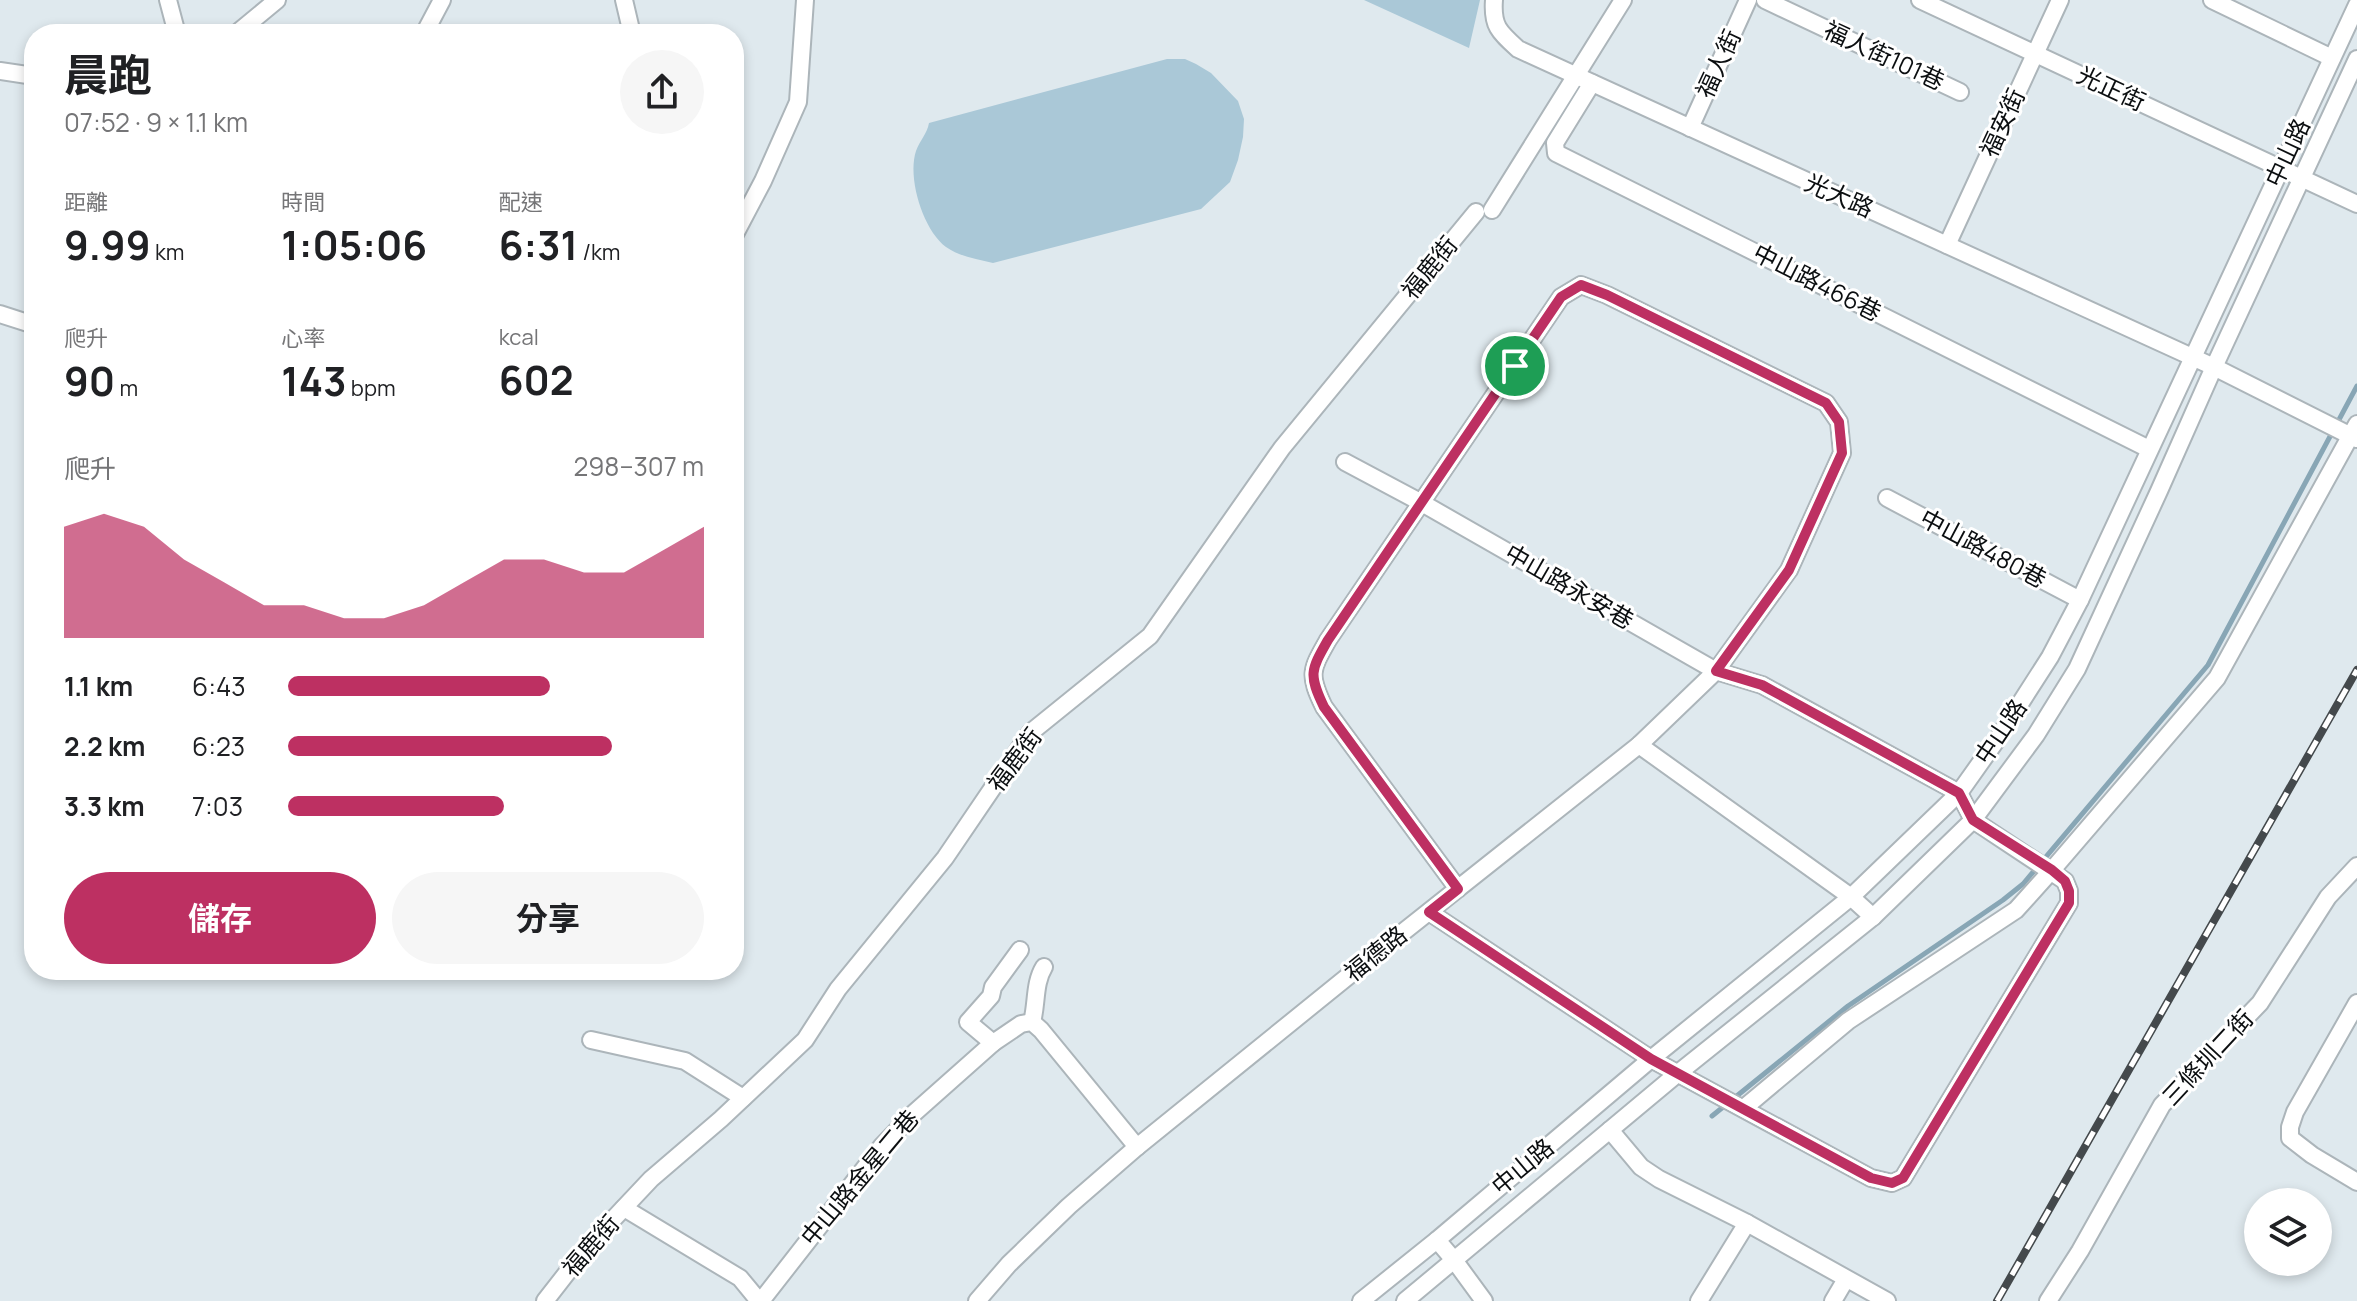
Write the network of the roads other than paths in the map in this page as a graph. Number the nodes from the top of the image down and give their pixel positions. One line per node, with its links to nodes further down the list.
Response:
1 (168, 0): 14 (street)
2 (277, 0): 15 (street)
3 (442, 0): 16 (street)
4 (624, 0): 17 (street)
5 (805, 0): 30 (street)
6 (1494, 0): 23 (street, 光大路)
7 (1623, 0): 23 (street, 福鹿街)
8 (1748, 0): 26 (street, 福人街)
9 (1765, 0): 25 (street, 福人街101巷)
10 (1920, 0): 18 (street, 光正街)
11 (2060, 0): 18 (street, 福安街)
12 (2212, 0): 19 (street)
13 (2357, 5): 19 (street, 中山路)
14 (174, 24)
15 (248, 24)
16 (429, 24)
17 (630, 24)
18 (2035, 54): 27 (street, 光正街); 31 (street, 福安街)
19 (2332, 58): 27 (street, 中山路)
20 (2355, 70): 28 (street, 中山路)
21 (0, 71): 22 (street)
22 (24, 75)
23 (1575, 76): 24 (street, 光大路); 60 (street, 福鹿街)
24 (1592, 83): 26 (street, 光大路); 37 (street, 中山路466巷)
25 (1960, 92)
26 (1690, 128): 31 (street, 光大路)
27 (2281, 168): 28 (street, 光正街); 34 (street, 中山路)
28 (2302, 178): 29 (street, 光正街); 35 (street, 中山路)
29 (2357, 204)
30 (744, 217)
31 (1947, 245): 34 (street, 光大路)
32 (0, 314): 33 (street)
33 (24, 322)
34 (2193, 357): 35 (street, 光大路); 37 (street, 中山路)
35 (2214, 367): 36 (street, 光大路); 45 (street, 中山路)
36 (2355, 433): 47 (street)
37 (2149, 449): 41 (street, 中山路)
38 (1345, 462): 40 (street, 中山路永安巷)
39 (1887, 498): 41 (street, 中山路480巷)
40 (1422, 503): 42 (street, 中山路永安巷); 42 (street); 48 (street)
41 (2080, 600): 44 (street, 中山路)
42 (1716, 671): 43 (street, 福德路); 44 (street, 中山路永安巷)
43 (1639, 745): 48 (street, 福德路); 49 (street)
44 (1959, 793): 45 (street); 49 (street, 中山路)
45 (1973, 820): 47 (street); 51 (street, 中山路)
46 (2357, 866): 79 (street, 三條圳二街)
47 (2052, 870): 61 (street); 61 (street)
48 (1458, 889): 50 (street, 福德路)
49 (1851, 897): 51 (street); 58 (street, 中山路)
50 (1429, 912): 58 (street); 63 (street, 福德路)
51 (1873, 917): 59 (street, 中山路)
52 (1020, 950): 57 (street)
53 (1044, 967): 55 (street)
54 (2357, 1003): 64 (street)
55 (1032, 1022): 57 (street, 中山路金星二巷); 63 (street)
56 (591, 1040): 60 (street)
57 (993, 1043): 71 (street, 中山路金星二巷)
58 (1651, 1059): 59 (street); 67 (street, 中山路)
59 (1677, 1074): 61 (street); 62 (street, 中山路)
60 (743, 1098): 65 (street, 福鹿街)
61 (1744, 1108)
62 (1610, 1130): 66 (street); 68 (street, 中山路)
63 (1137, 1147): 72 (street, 福德路)
64 (2357, 1182)
65 (624, 1208): 70 (street, 福鹿街); 71 (street)
66 (1747, 1223): 69 (street); 76 (street)
67 (1437, 1240): 68 (street); 73 (street, 中山路)
68 (1454, 1260): 74 (street, 中山路); 75 (street)
69 (1846, 1279): 77 (street); 78 (street)
70 (545, 1301)
71 (760, 1301)
72 (977, 1301)
73 (1361, 1301)
74 (1405, 1301)
75 (1484, 1301)
76 (1699, 1301)
77 (1833, 1301)
78 (1887, 1301)
79 (2048, 1301)

